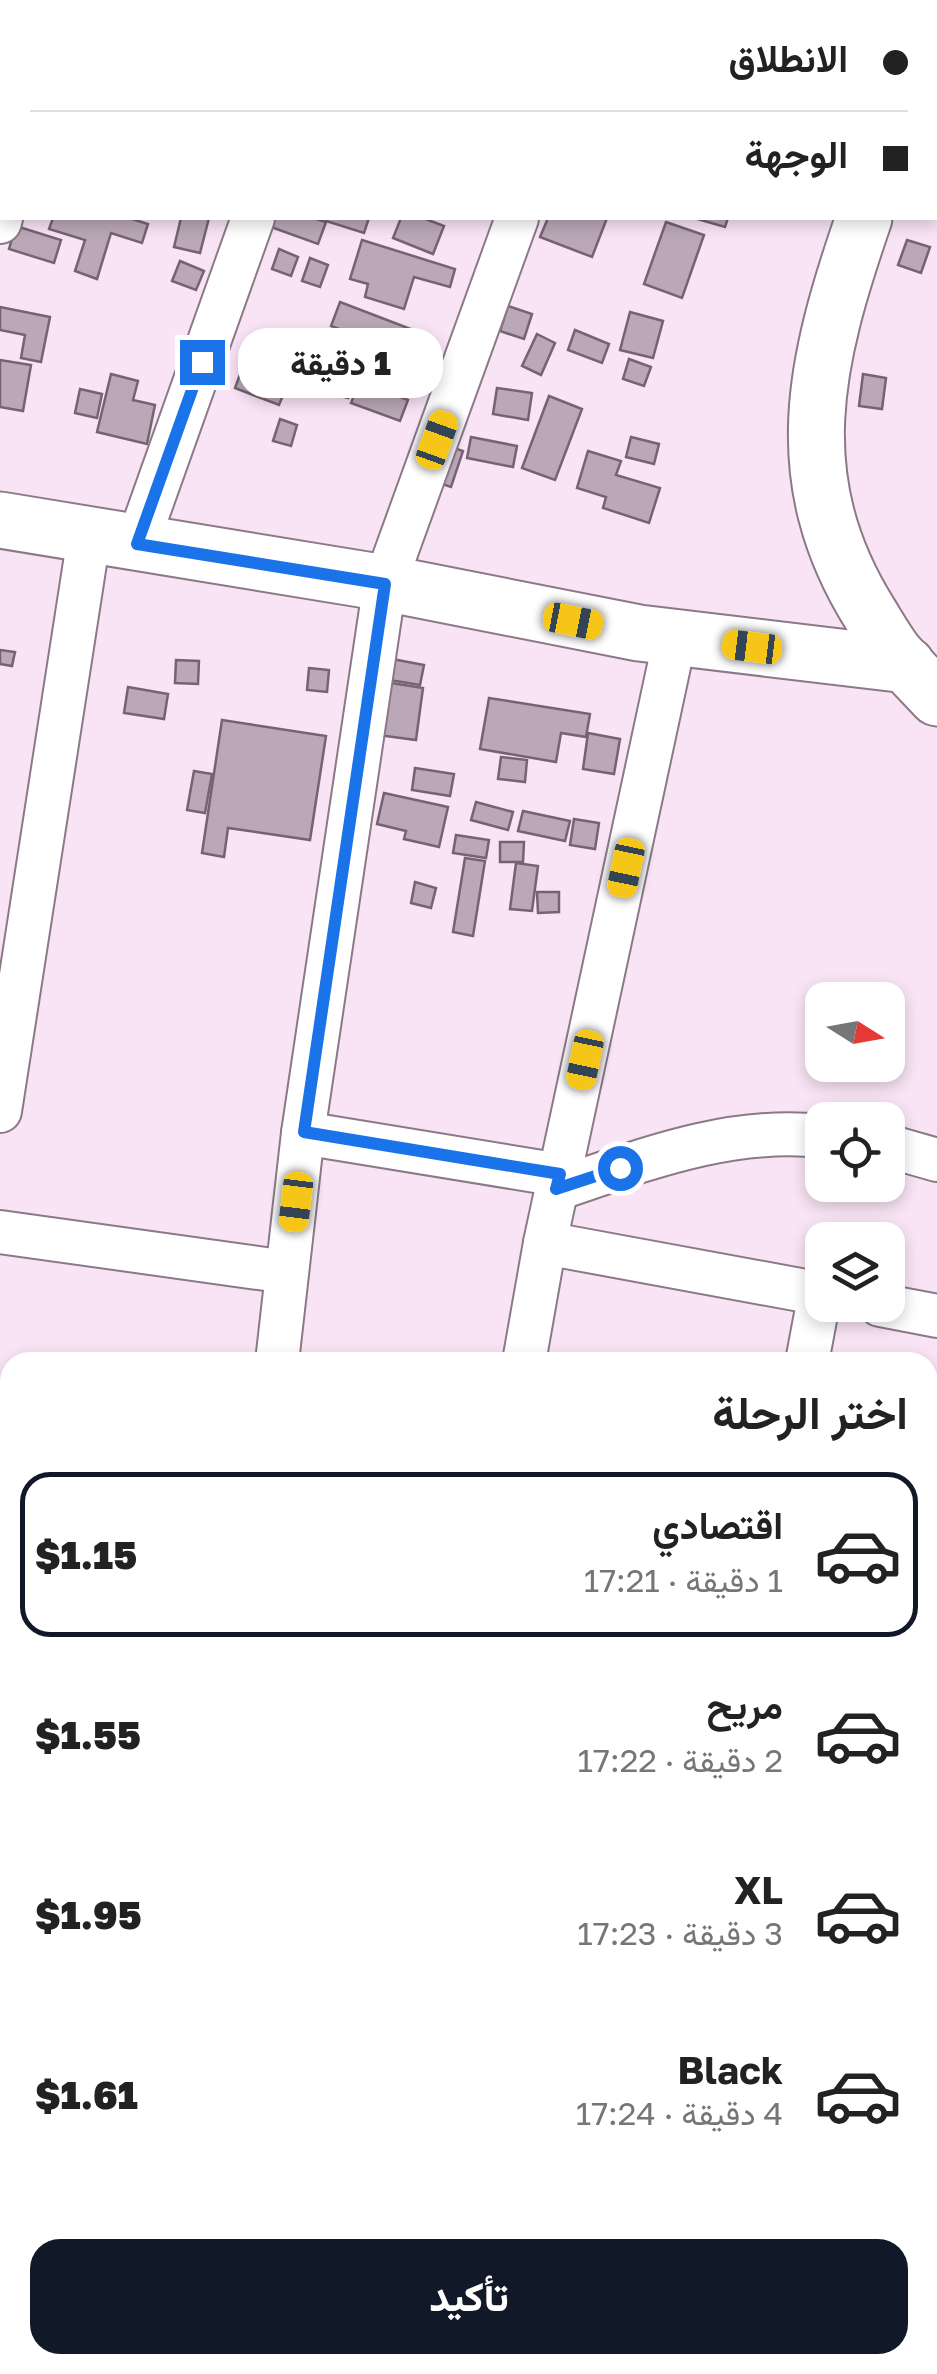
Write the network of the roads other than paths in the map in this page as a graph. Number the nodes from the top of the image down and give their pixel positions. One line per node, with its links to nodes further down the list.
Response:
1 (252, 220): 5 (street)
2 (517, 220): 6 (street)
3 (863, 220): 8 (street)
4 (0, 520): 5 (street)
5 (113, 540): 6 (street); 9 (street)
6 (385, 584): 7 (street); 11 (street)
7 (675, 638): 8 (street); 15 (street)
8 (922, 681)
9 (8, 1010): 10 (street)
10 (0, 1111)
11 (304, 1132): 15 (street); 18 (street)
12 (805, 1136): 15 (street)
13 (905, 1151): 14 (street)
14 (937, 1160)
15 (558, 1182): 17 (street)
16 (0, 1232): 18 (street)
17 (545, 1243): 19 (street); 24 (street)
18 (288, 1272): 23 (street)
19 (805, 1291)
20 (905, 1310): 21 (street)
21 (937, 1316)
22 (815, 1322): 25 (street)
23 (278, 1352)
24 (526, 1352)
25 (809, 1352)

